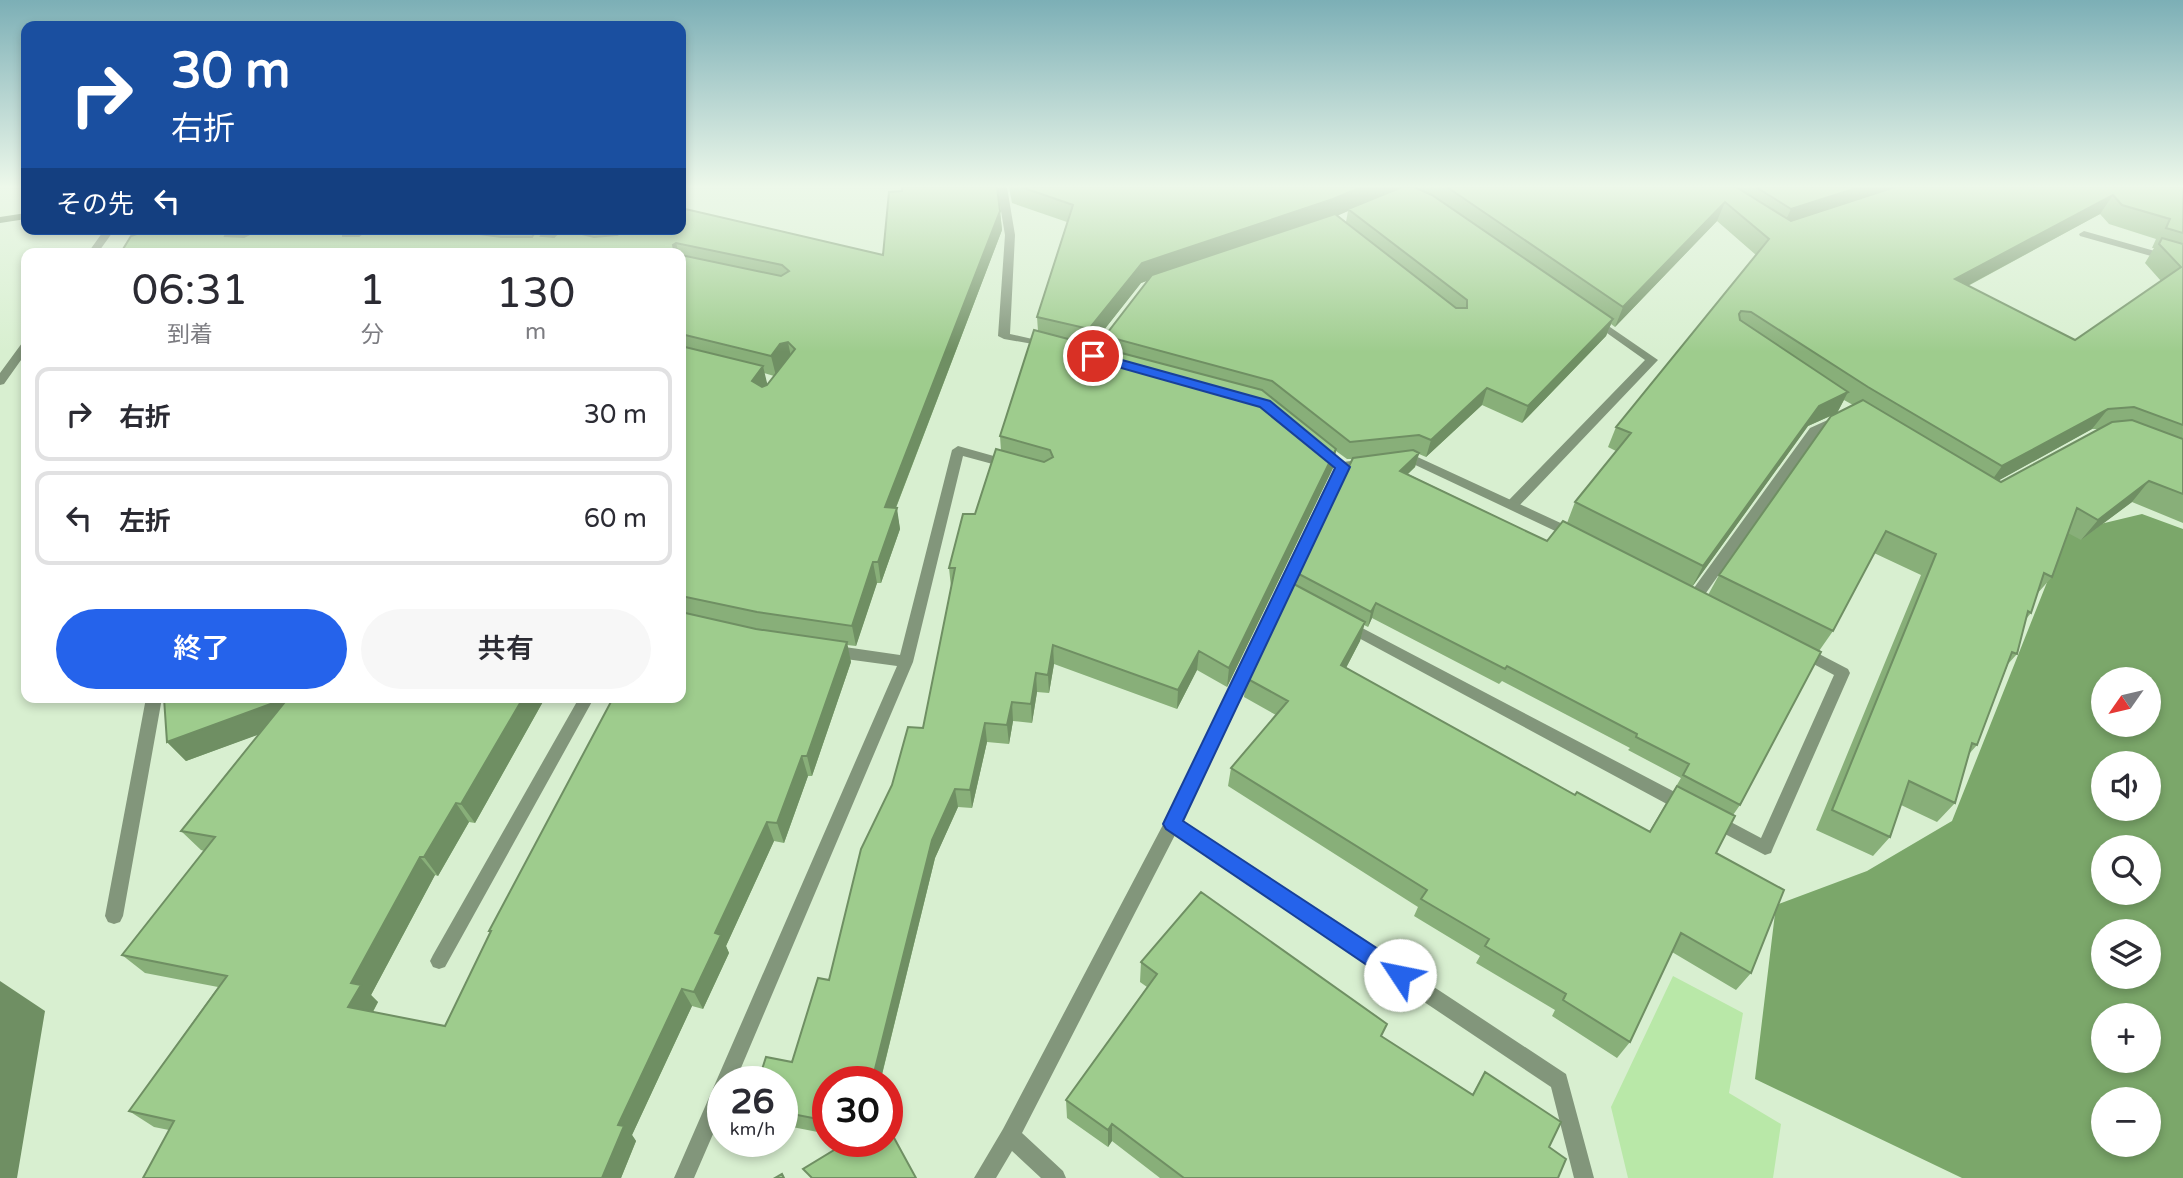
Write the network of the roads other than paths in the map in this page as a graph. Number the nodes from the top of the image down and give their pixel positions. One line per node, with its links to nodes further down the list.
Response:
1 (1010, 242): 5 (street)
2 (2115, 242): 3 (street)
3 (2183, 262)
4 (1586, 314): 10 (street)
5 (1055, 347)
6 (21, 352): 7 (street)
7 (0, 381)
8 (1840, 405): 12 (street)
9 (1032, 471): 16 (street)
10 (1513, 504): 11 (street); 19 (street)
11 (1586, 541)
12 (1696, 596)
13 (1332, 617): 14 (street)
14 (1782, 641)
15 (815, 649): 16 (street)
16 (906, 662): 22 (street)
17 (153, 703): 20 (street)
18 (584, 703): 21 (street)
19 (1172, 824): 24 (street); 28 (street)
20 (114, 916)
21 (439, 961)
22 (732, 1066)
23 (707, 1124): 25 (street)
24 (1010, 1136): 26 (street); 27 (street)
25 (684, 1178)
26 (984, 1178)
27 (1056, 1178)
28 (1584, 1178)

